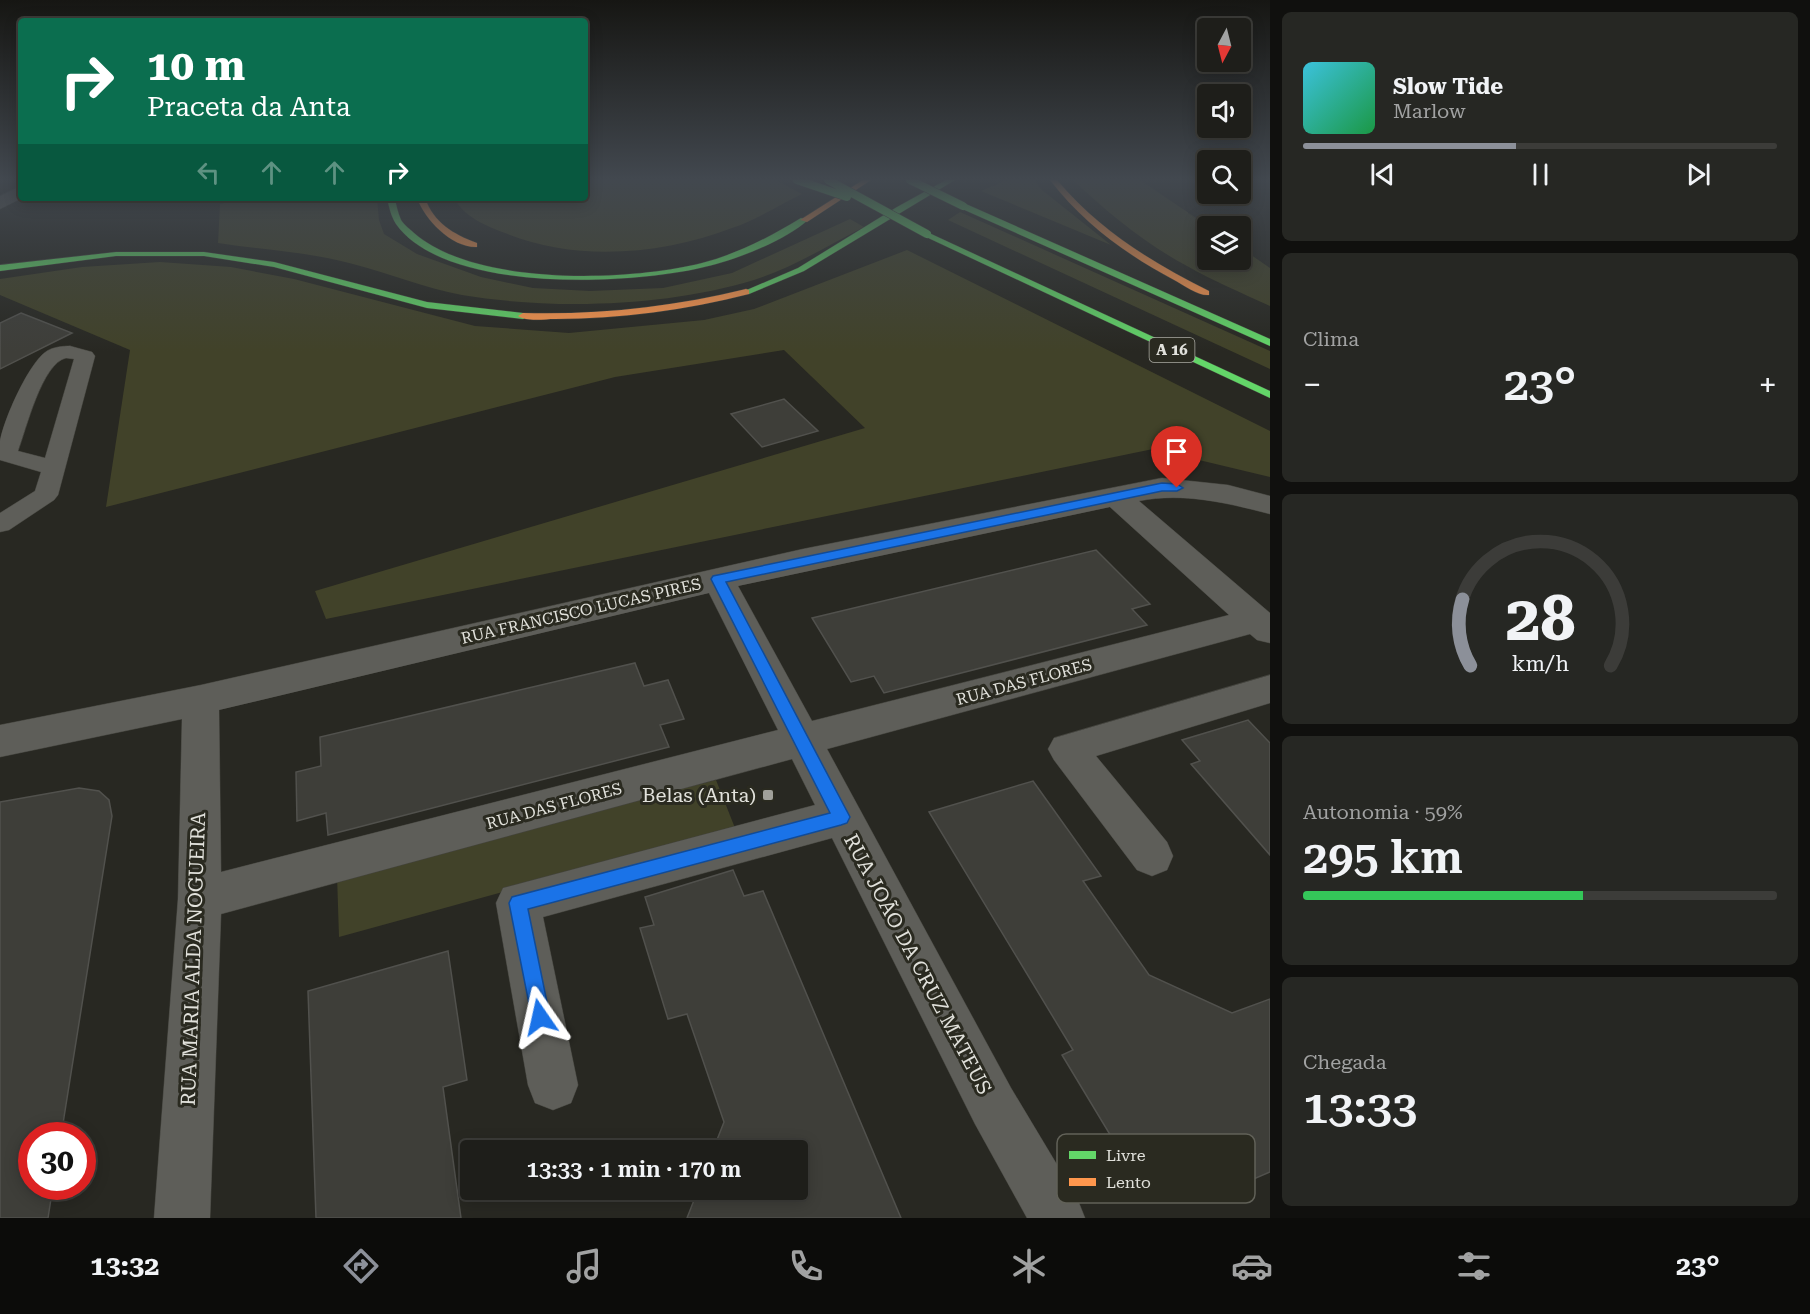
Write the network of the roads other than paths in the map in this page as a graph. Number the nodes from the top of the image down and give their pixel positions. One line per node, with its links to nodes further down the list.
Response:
1 (413, 237): 3 (main road)
2 (455, 237): 8 (main road)
3 (775, 237)
4 (858, 237): 11 (main road)
5 (933, 237): 14 (main road, A 16, bridge)
6 (1032, 237): 13 (main road, bridge)
7 (1111, 237): 12 (main road)
8 (491, 250)
9 (618, 262): 10 (main road)
10 (597, 263)
11 (0, 268)
12 (1221, 300)
13 (1270, 343)
14 (1270, 395)
15 (54, 468): 15 (lane); 18 (lane)
16 (1117, 498): 17 (street, RUA FRANCISCO LUCAS PIRES); 19 (street, RUA FRANCISCO LUCAS PIRES); 20 (street)
17 (1270, 506)
18 (0, 524)
19 (718, 579): 22 (street, RUA FRANCISCO LUCAS PIRES); 24 (street, RUA JOÃO DA CRUZ MATEUS)
20 (1263, 626): 24 (street, RUA DAS FLORES)
21 (1270, 689): 26 (street)
22 (201, 700): 23 (street, RUA FRANCISCO LUCAS PIRES); 27 (street, RUA MARIA ALDA NOGUEIRA)
23 (0, 741)
24 (801, 741): 25 (street, RUA JOÃO DA CRUZ MATEUS); 27 (street, RUA DAS FLORES)
25 (841, 817): 28 (street); 30 (street, RUA JOÃO DA CRUZ MATEUS)
26 (1152, 856)
27 (200, 899): 29 (street, RUA MARIA ALDA NOGUEIRA)
28 (553, 1085)
29 (182, 1218)
30 (1057, 1218)

